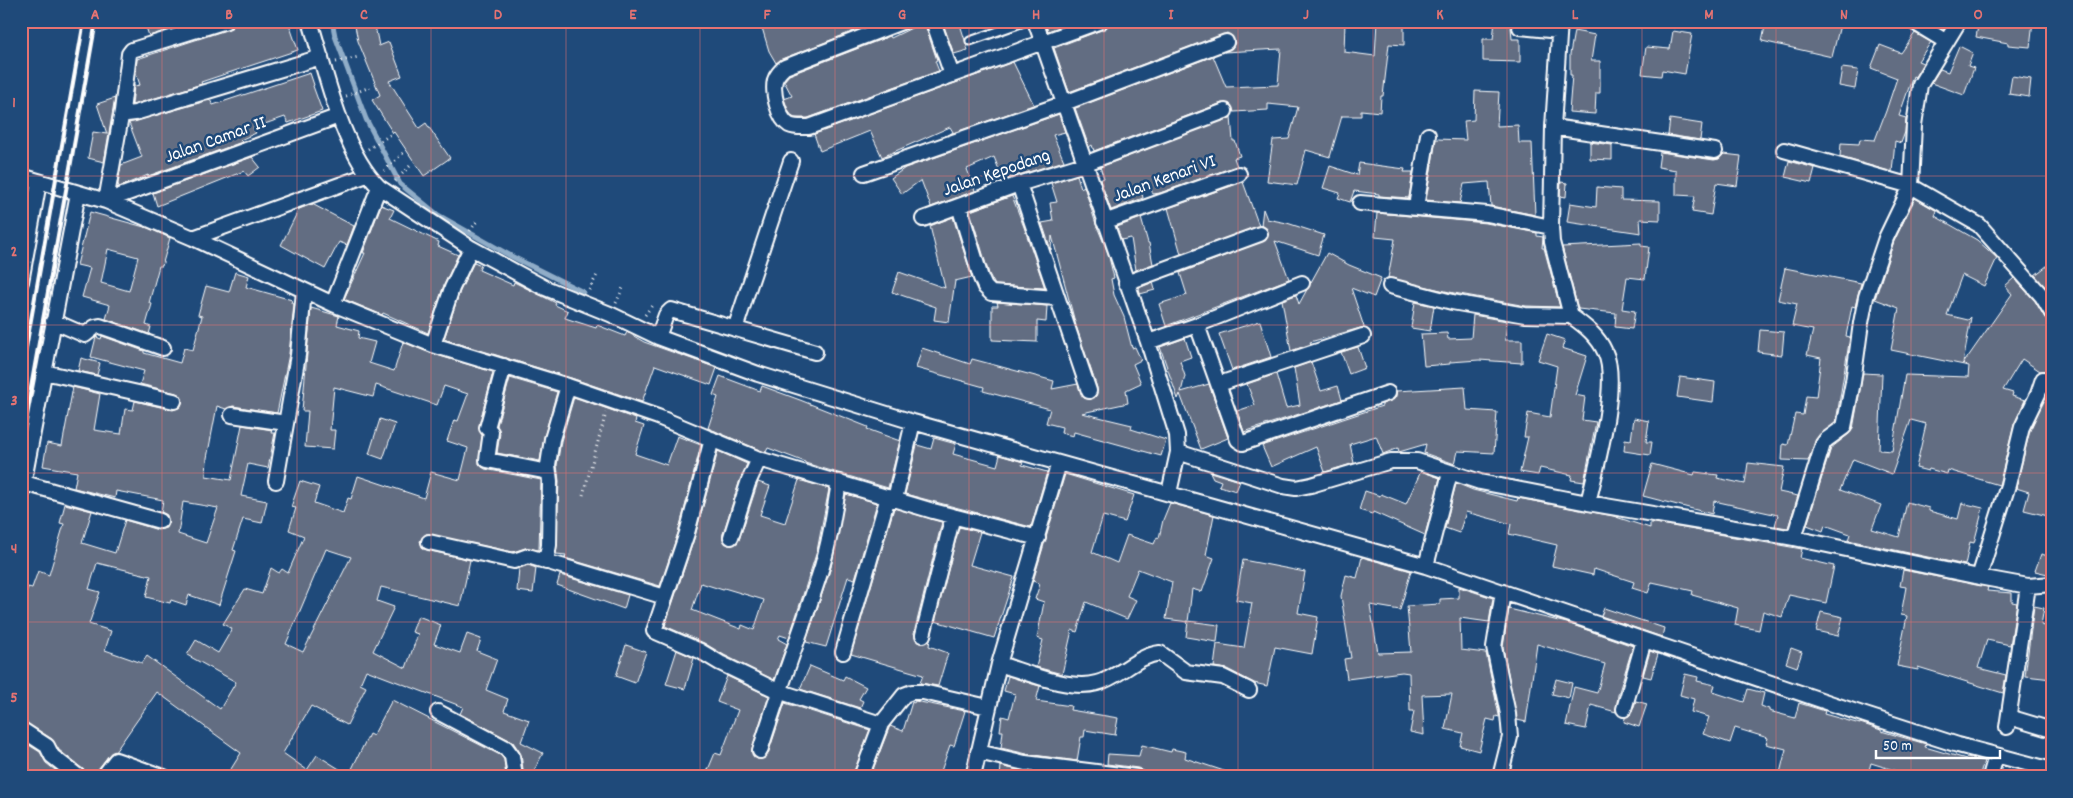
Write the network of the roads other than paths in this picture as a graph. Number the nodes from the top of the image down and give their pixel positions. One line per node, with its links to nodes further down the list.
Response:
1 (226, 21): 19 (street)
2 (310, 21): 16 (street)
3 (904, 21): 17 (street)
4 (933, 21): 17 (street)
5 (1027, 21): 12 (lane)
6 (1035, 21): 14 (street)
7 (1101, 21): 14 (street)
8 (1912, 21): 13 (street)
9 (1959, 21): 13 (street)
10 (1559, 26): 11 (street); 22 (street)
11 (1520, 27)
12 (970, 41)
13 (1945, 41): 35 (street)
14 (1042, 42): 17 (street); 18 (street)
15 (1226, 42): 18 (street)
16 (321, 57): 19 (street); 21 (street)
17 (952, 75)
18 (1062, 104): 27 (street); 28 (street)
19 (122, 111): 37 (street)
20 (1225, 111): 27 (street, Jalan Kepodang)
21 (339, 116): 30 (street); 37 (street, Jalan Camar II)
22 (1553, 127): 25 (street); 43 (street)
23 (1428, 135): 40 (street)
24 (1784, 150): 35 (street)
25 (1715, 151)
26 (791, 161): 58 (street)
27 (1084, 164): 33 (street, Jalan Kepodang); 42 (street)
28 (864, 173)
29 (1239, 174): 42 (street, Jalan Kenari VI)
30 (367, 175): 34 (street); 45 (street)
31 (21, 176): 32 (street)
32 (39, 182): 36 (street); 47 (street)
33 (1019, 184): 39 (street, Jalan Kepodang); 52 (street)
34 (385, 186): 46 (street); 53 (street)
35 (1911, 186): 54 (street); 92 (street)
36 (78, 193): 37 (street); 56 (street)
37 (106, 200): 45 (street)
38 (1360, 203): 40 (street)
39 (959, 206): 41 (street, Jalan Kepodang); 52 (street)
40 (1416, 207): 43 (street)
41 (923, 219)
42 (1104, 222): 48 (street)
43 (1551, 227): 55 (street)
44 (1260, 234): 48 (street)
45 (193, 238): 51 (street)
46 (471, 248): 60 (street); 62 (street)
47 (21, 282)
48 (1126, 283): 61 (street)
49 (1302, 283): 57 (street)
50 (1390, 286): 55 (street)
51 (304, 291): 53 (street); 75 (street)
52 (1056, 298): 70 (street)
53 (333, 304): 62 (street)
54 (2052, 313)
55 (1571, 316): 87 (street)
56 (53, 321): 63 (street); 66 (street)
57 (1197, 325): 61 (street); 68 (street)
58 (735, 329): 60 (street); 64 (street)
59 (1363, 336): 68 (street)
60 (658, 337): 74 (street)
61 (1148, 342): 77 (street)
62 (433, 345): 65 (street)
63 (163, 348)
64 (815, 352)
65 (504, 366): 69 (street); 80 (street)
66 (44, 372): 72 (street); 84 (street)
67 (2043, 380): 96 (street)
68 (1219, 384): 71 (street)
69 (568, 386): 76 (street); 80 (street)
70 (1089, 391)
71 (1388, 393)
72 (174, 401)
73 (232, 415): 75 (street)
74 (913, 422): 79 (street); 86 (street)
75 (286, 424): 82 (street)
76 (712, 438): 78 (street); 100 (street)
77 (1178, 452): 81 (street); 85 (street)
78 (759, 459): 83 (street); 90 (street)
79 (1059, 463): 85 (street); 91 (street)
80 (548, 472): 94 (street)
81 (1450, 473): 87 (street); 95 (street)
82 (276, 480)
83 (839, 482): 86 (street); 106 (street)
84 (22, 489): 89 (street)
85 (1169, 493): 95 (street)
86 (891, 498): 88 (street); 103 (street)
87 (1588, 503): 92 (street)
88 (953, 516): 91 (street); 101 (street)
89 (160, 521)
90 (731, 537)
91 (1038, 538): 104 (street)
92 (1794, 538): 96 (street)
93 (429, 542): 94 (street)
94 (546, 562): 100 (street)
95 (1426, 566): 99 (street)
96 (1979, 577): 98 (street)
97 (2052, 584): 98 (street)
98 (2028, 586): 112 (street)
99 (1503, 592): 102 (street); 124 (street)
100 (665, 597): 106 (street)
101 (923, 636)
102 (1644, 640): 108 (street); 115 (street)
103 (843, 652)
104 (999, 664): 105 (street); 107 (street)
105 (1249, 690)
106 (778, 691): 110 (street); 113 (street)
107 (988, 707): 110 (street); 114 (street)
108 (1624, 709)
109 (438, 712): 120 (street)
110 (881, 724): 121 (street)
111 (21, 729): 117 (street)
112 (2052, 730)
113 (760, 751)
114 (978, 752): 122 (street); 123 (street)
115 (1996, 756): 116 (street); 125 (street)
116 (2052, 770)
117 (79, 777)
118 (103, 777): 119 (street)
119 (164, 777)
120 (515, 777)
121 (861, 777)
122 (973, 777)
123 (1136, 777)
124 (1500, 777)
125 (1990, 777)

